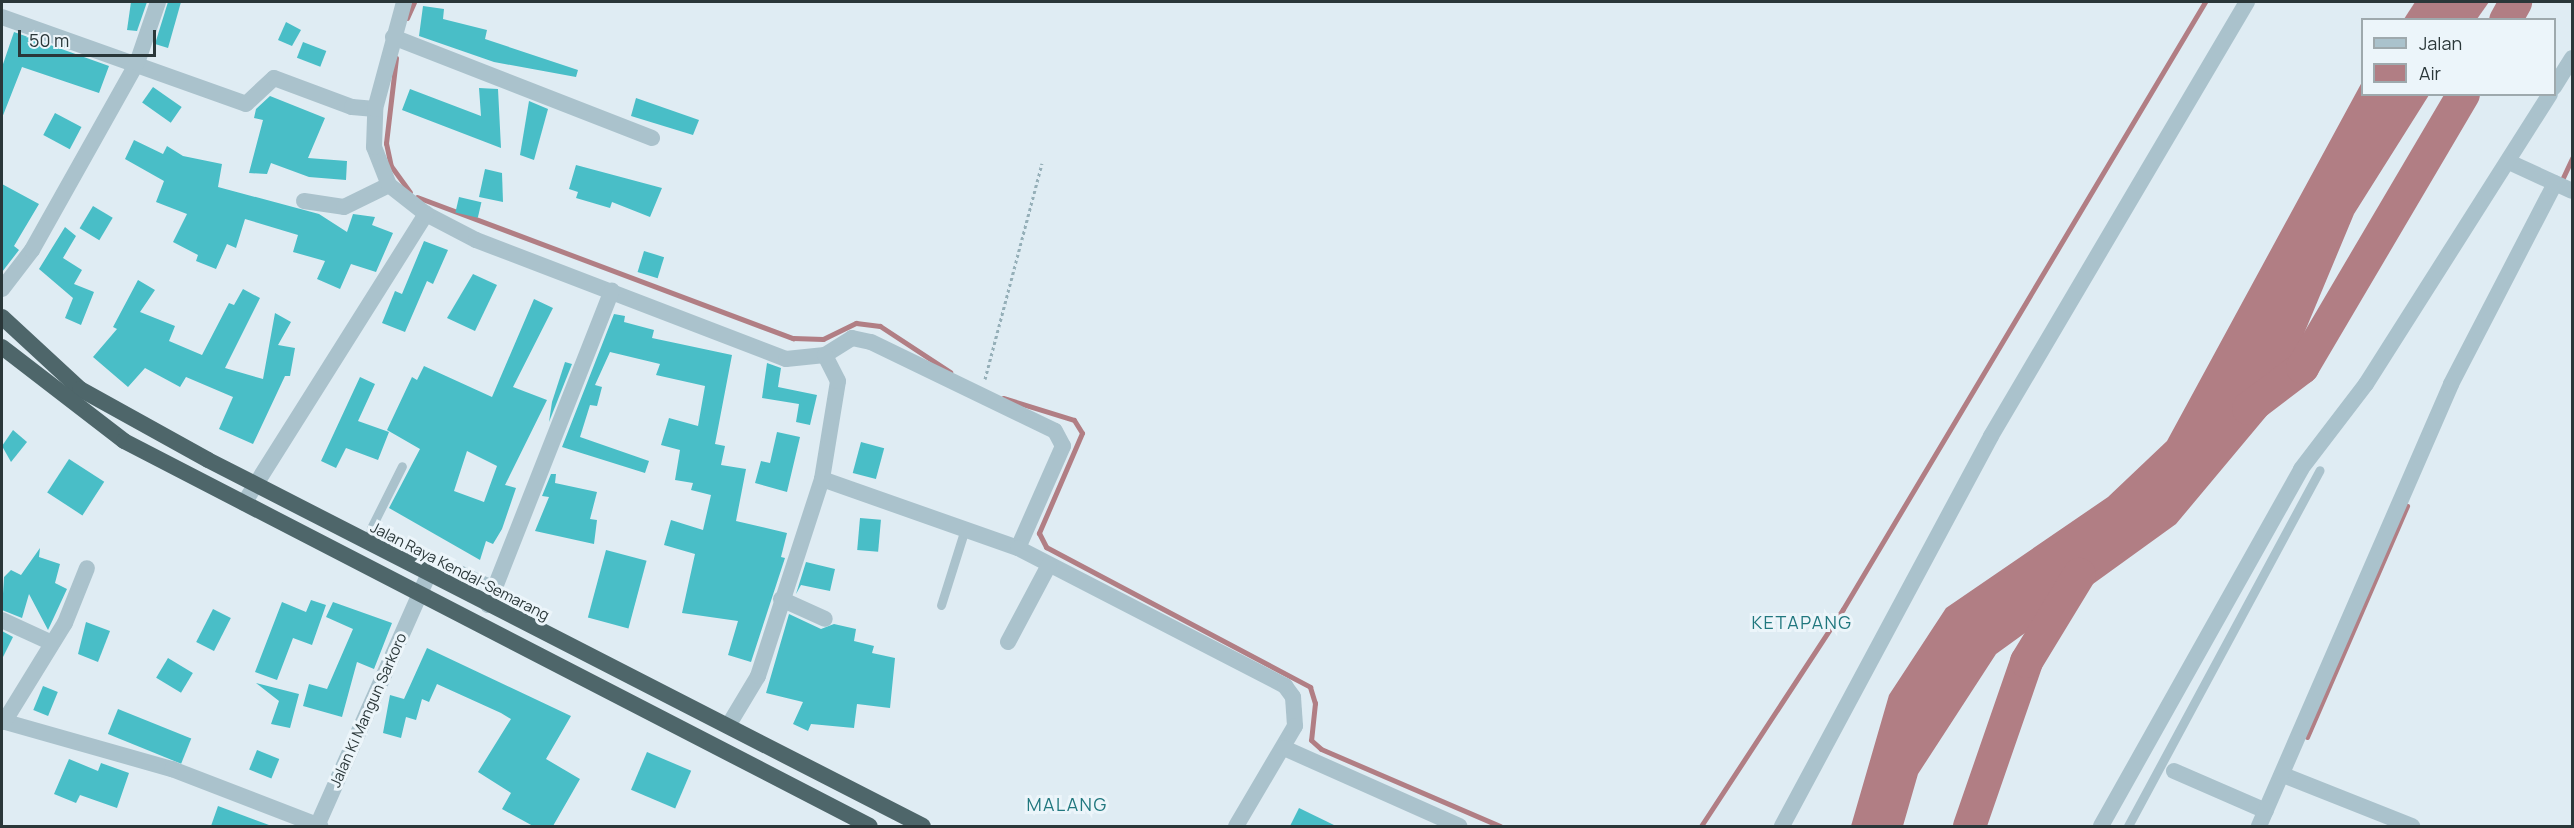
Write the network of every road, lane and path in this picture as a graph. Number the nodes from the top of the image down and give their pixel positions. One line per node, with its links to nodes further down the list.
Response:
1 (158, 2): 7 (street)
2 (405, 2): 5 (street)
3 (2247, 2): 56 (street)
4 (2, 17): 7 (street)
5 (399, 39): 10 (street); 11 (street)
6 (2572, 58): 8 (street)
7 (136, 63): 10 (street); 18 (street)
8 (2556, 84)
9 (2549, 96): 12 (street)
10 (375, 109): 14 (street)
11 (652, 138)
12 (2509, 162): 15 (street); 57 (street)
13 (1042, 163): 23 (path)
14 (389, 185): 16 (street); 17 (street)
15 (2562, 186): 49 (street)
16 (304, 201)
17 (426, 214): 19 (street); 27 (street)
18 (2, 289)
19 (612, 291): 22 (street); 36 (street)
20 (2, 317): 27 (highway, Jalan Raya Kendal-Semarang)
21 (2, 347): 28 (highway)
22 (825, 355): 26 (street); 31 (street)
23 (984, 384)
24 (402, 466): 30 (lane)
25 (2320, 470): 58 (lane)
26 (822, 479): 29 (street); 38 (street)
27 (258, 484): 28 (street); 30 (highway, Jalan Raya Kendal-Semarang)
28 (244, 504): 37 (highway)
29 (965, 529): 31 (street); 40 (lane)
30 (369, 545): 34 (highway, Jalan Raya Kendal-Semarang)
31 (1018, 548): 32 (street)
32 (1049, 565): 43 (street); 47 (street)
33 (87, 568): 44 (street)
34 (428, 575): 35 (highway, Jalan Raya Kendal-Semarang); 37 (street, Jalan Ki Mangun Sarkoro)
35 (446, 584): 36 (lane); 39 (highway, Jalan Raya Kendal-Semarang)
36 (495, 585): 39 (street)
37 (418, 594): 51 (street, Jalan Ki Mangun Sarkoro); 52 (highway)
38 (781, 599): 41 (street); 46 (street)
39 (488, 605): 46 (highway, Jalan Raya Kendal-Semarang)
40 (941, 605)
41 (825, 619)
42 (2, 620): 44 (street)
43 (1008, 642)
44 (52, 643): 45 (street)
45 (3, 722): 51 (street)
46 (728, 726): 53 (highway, Jalan Raya Kendal-Semarang)
47 (1284, 748): 54 (street); 55 (street)
48 (2174, 771): 50 (street)
49 (2283, 775): 50 (street); 60 (street)
50 (2266, 810): 59 (street)
51 (318, 826)
52 (870, 826)
53 (923, 826)
54 (1236, 826)
55 (1459, 826)
56 (1782, 826)
57 (2101, 826)
58 (2128, 826)
59 (2259, 826)
60 (2412, 826)

